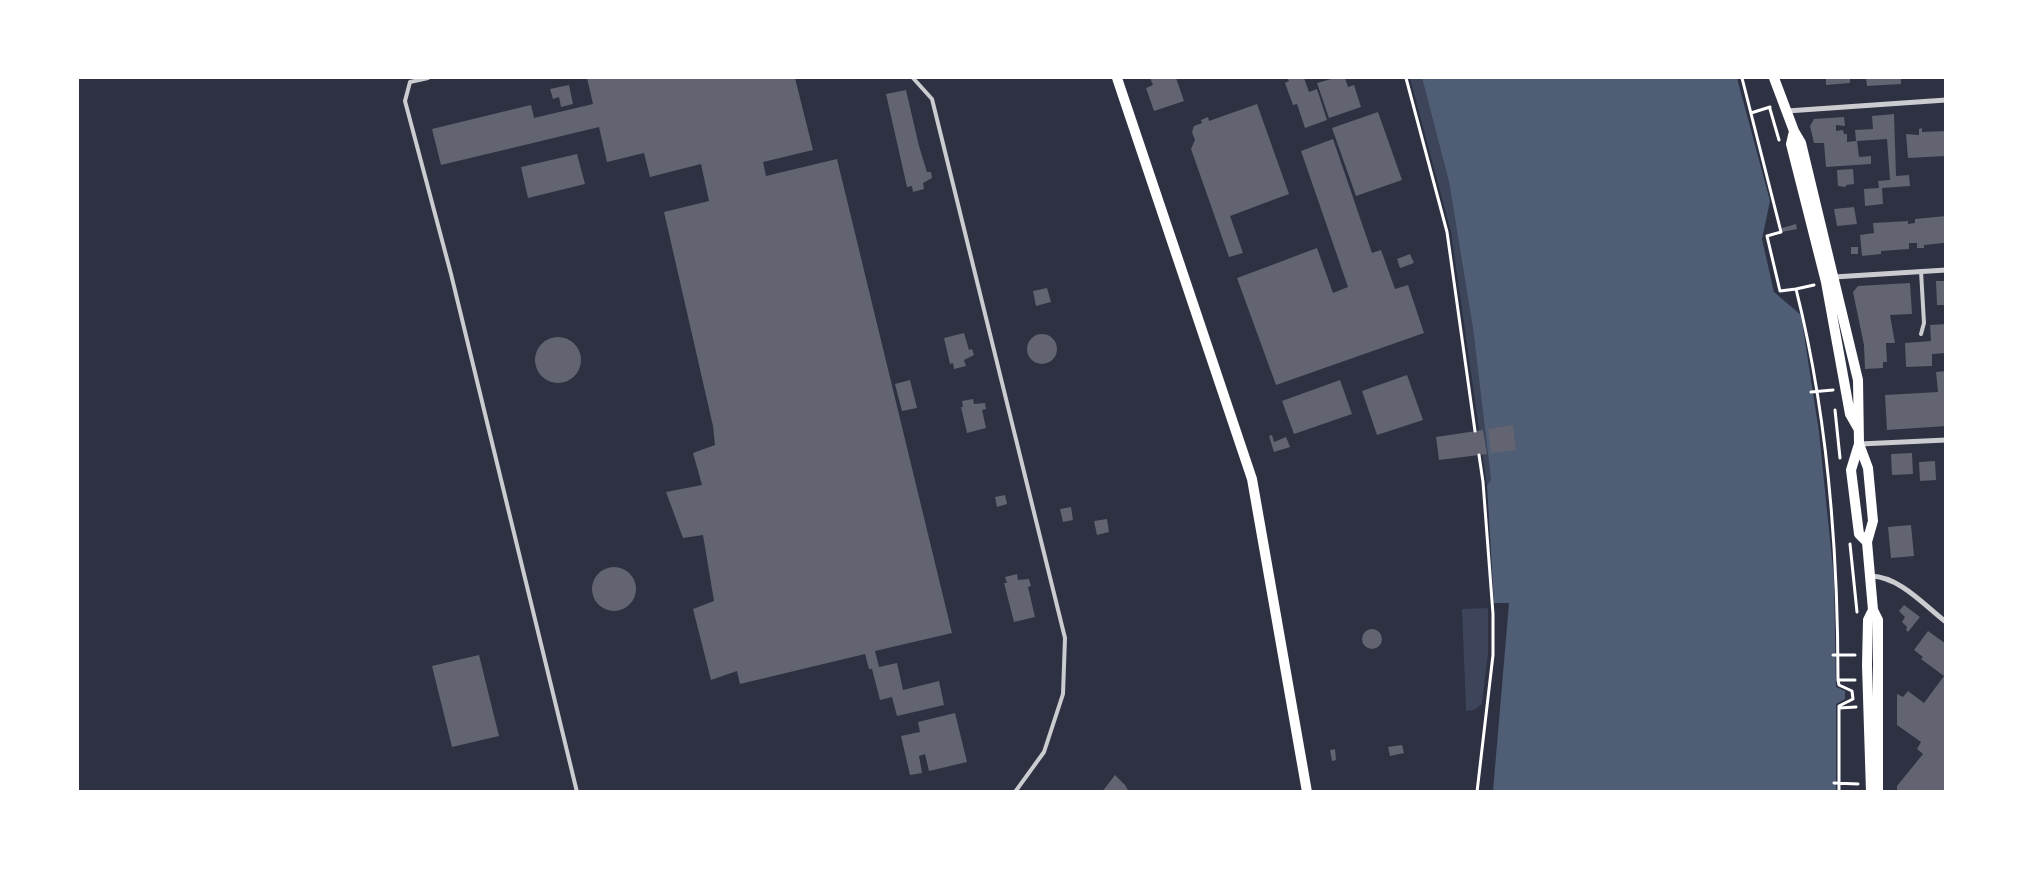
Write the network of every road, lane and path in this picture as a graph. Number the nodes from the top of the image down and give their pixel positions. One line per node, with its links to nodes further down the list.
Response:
1 (428, 78): 54 (lane)
2 (912, 78): 55 (lane)
3 (1117, 78): 56 (main road)
4 (1406, 78): 30 (path)
5 (1742, 78): 13 (path)
6 (1774, 78): 8 (main road)
7 (1780, 78): 8 (main road)
8 (1782, 94): 12 (main road)
9 (1767, 98): 11 (path)
10 (1946, 100): 12 (street)
11 (1770, 106): 13 (path); 15 (path)
12 (1787, 111): 14 (main road)
13 (1752, 113): 21 (path)
14 (1794, 131): 18 (main road); 29 (main road)
15 (1781, 149)
16 (1946, 270): 17 (street)
17 (1921, 271): 18 (street); 23 (lane)
18 (1834, 277): 29 (main road)
19 (1813, 278): 20 (path)
20 (1814, 285): 21 (path); 22 (path)
21 (1796, 289): 46 (path)
22 (1816, 294)
23 (1921, 334)
24 (1832, 381): 25 (path)
25 (1832, 390): 26 (path); 27 (path)
26 (1812, 392)
27 (1833, 397)
28 (1834, 405): 34 (path)
29 (1858, 429): 32 (main road)
30 (1475, 432)
31 (1946, 440): 32 (street)
32 (1859, 444): 36 (main road); 36 (main road)
33 (1479, 455): 57 (path)
34 (1841, 462)
35 (1849, 534): 39 (path)
36 (1867, 542): 37 (main road)
37 (1871, 576): 38 (main road); 40 (street)
38 (1873, 610): 60 (main road); 61 (main road)
39 (1857, 619)
40 (1946, 622)
41 (1857, 646): 43 (path)
42 (1833, 655): 43 (path)
43 (1857, 655): 44 (path)
44 (1857, 663)
45 (1857, 672): 47 (path)
46 (1838, 680): 47 (path); 49 (path)
47 (1857, 680): 48 (path)
48 (1857, 707): 49 (path); 50 (path)
49 (1839, 708): 58 (path)
50 (1857, 716)
51 (1858, 775): 53 (path)
52 (1834, 783): 53 (path)
53 (1858, 784): 59 (path)
54 (576, 792)
55 (1015, 792)
56 (1307, 792)
57 (1477, 792)
58 (1840, 792)
59 (1858, 792)
60 (1871, 792)
61 (1878, 792)

